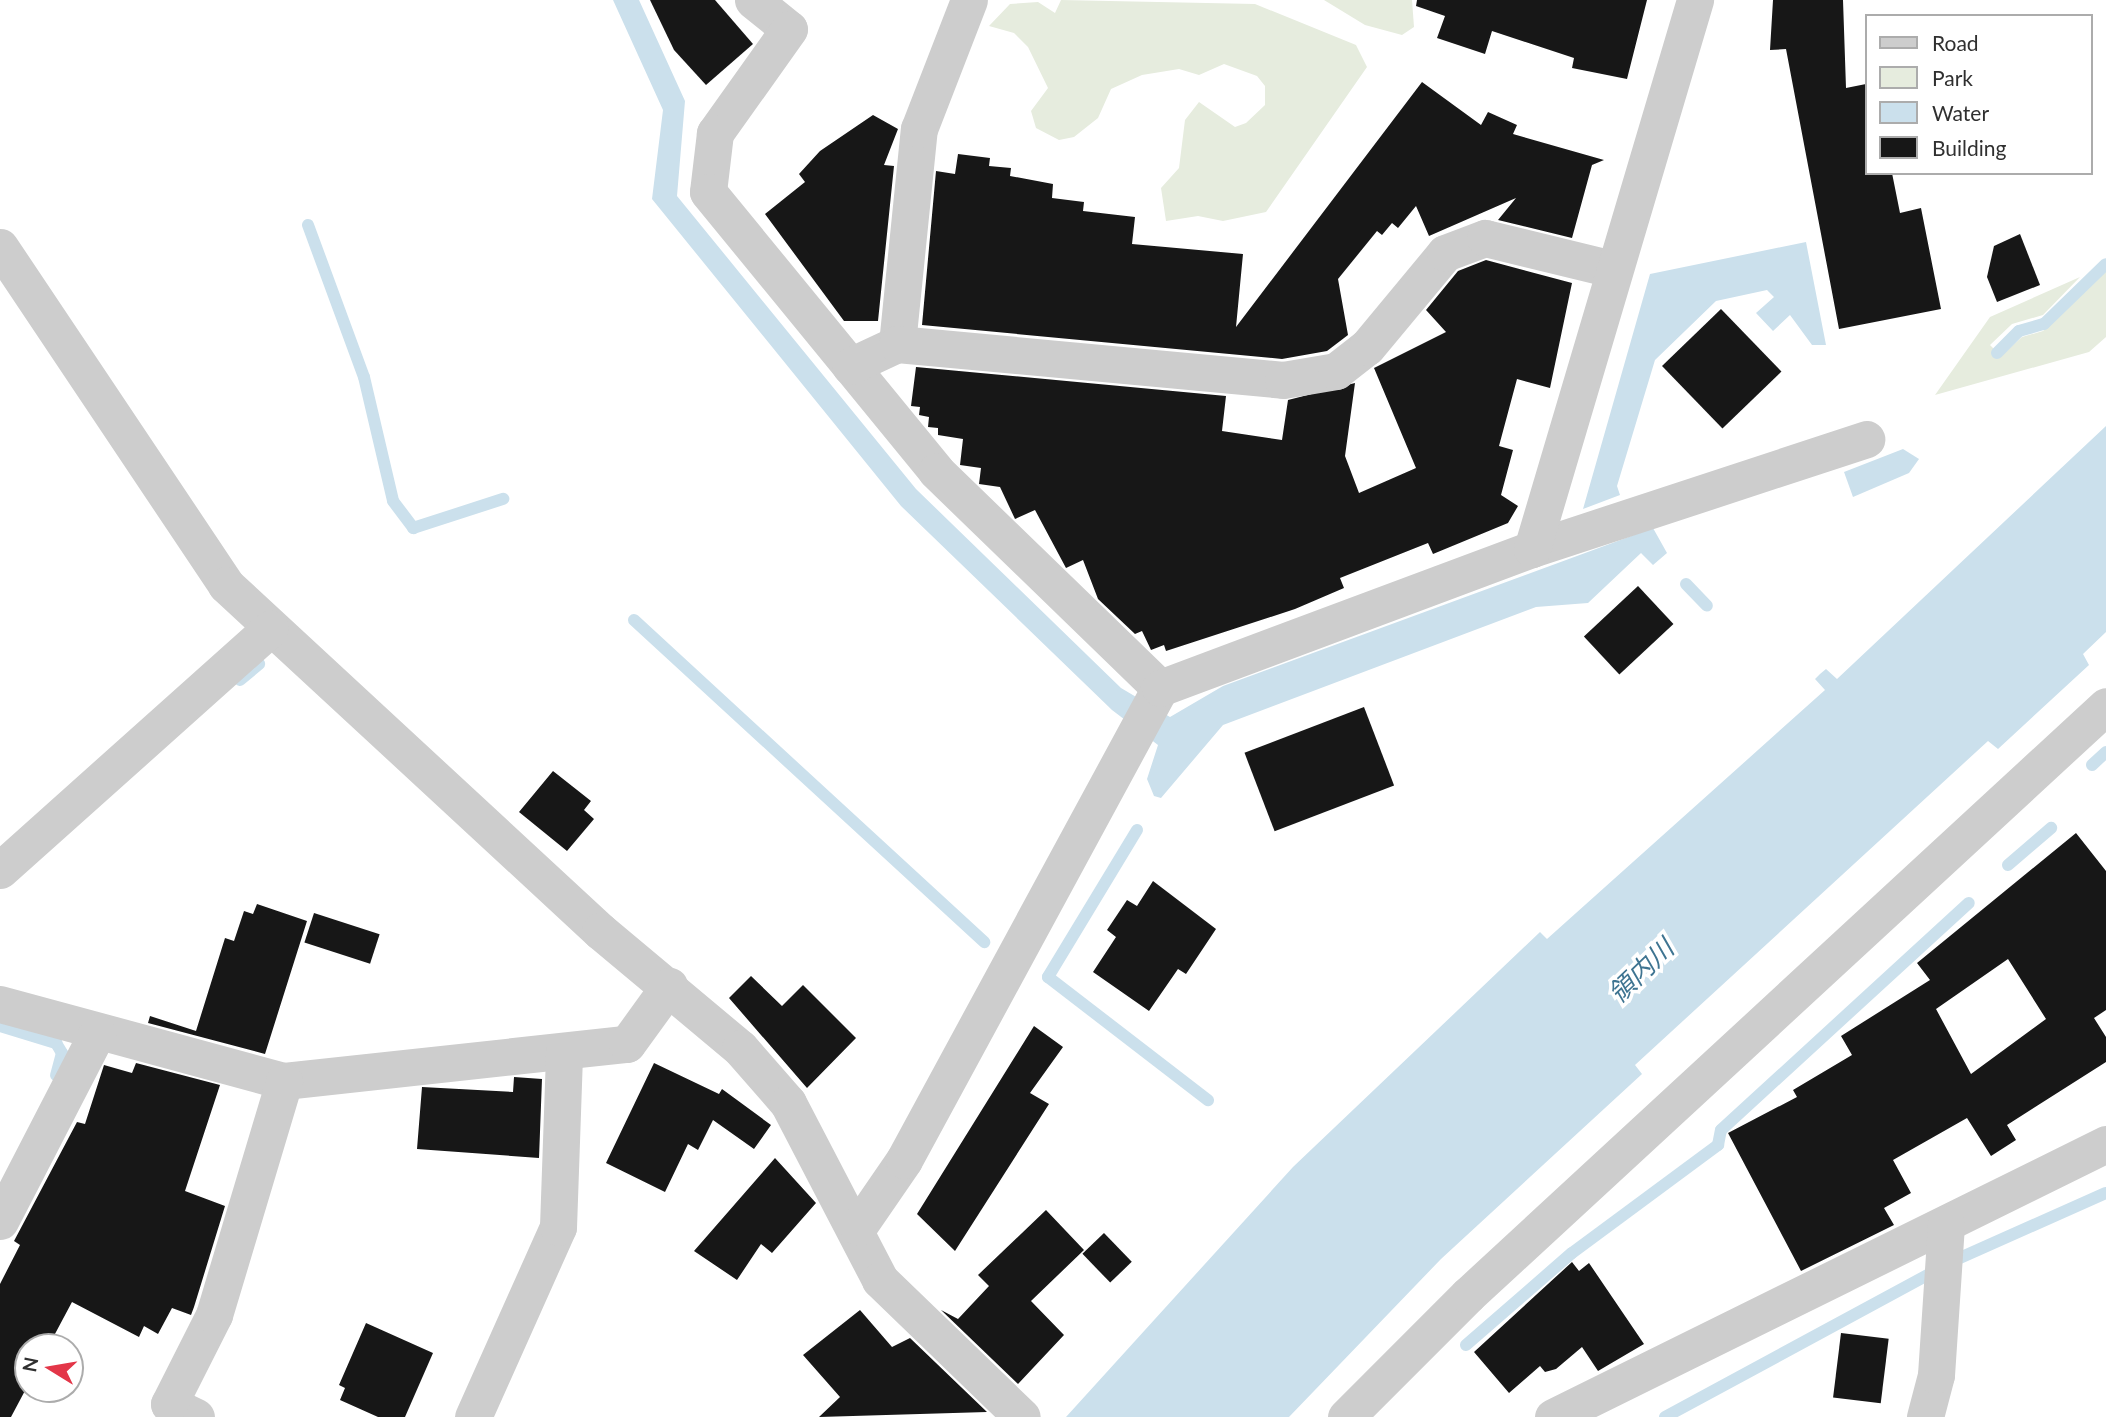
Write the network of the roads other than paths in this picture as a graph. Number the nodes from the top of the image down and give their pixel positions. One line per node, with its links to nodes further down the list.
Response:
1 (753, 0): 7 (street)
2 (969, 0): 6 (street)
3 (1695, 0): 5 (street)
4 (0, 247): 10 (street)
5 (1612, 269): 6 (street); 9 (street)
6 (897, 344): 7 (street)
7 (850, 366): 11 (street)
8 (1866, 439): 9 (street)
9 (1532, 549): 11 (street)
10 (270, 629): 13 (street); 14 (street)
11 (1157, 694): 22 (street)
12 (2106, 706): 26 (street)
13 (0, 870)
14 (669, 986): 17 (street); 22 (street)
15 (0, 1004): 16 (street)
16 (97, 1033): 18 (street); 20 (street)
17 (564, 1051): 18 (street); 25 (street)
18 (284, 1081): 24 (street)
19 (2103, 1152): 21 (street)
20 (0, 1221)
21 (1946, 1224): 27 (street); 28 (street)
22 (858, 1227): 23 (street)
23 (1014, 1414)
24 (196, 1417)
25 (473, 1417)
26 (1346, 1417)
27 (1553, 1417)
28 (1925, 1417)

